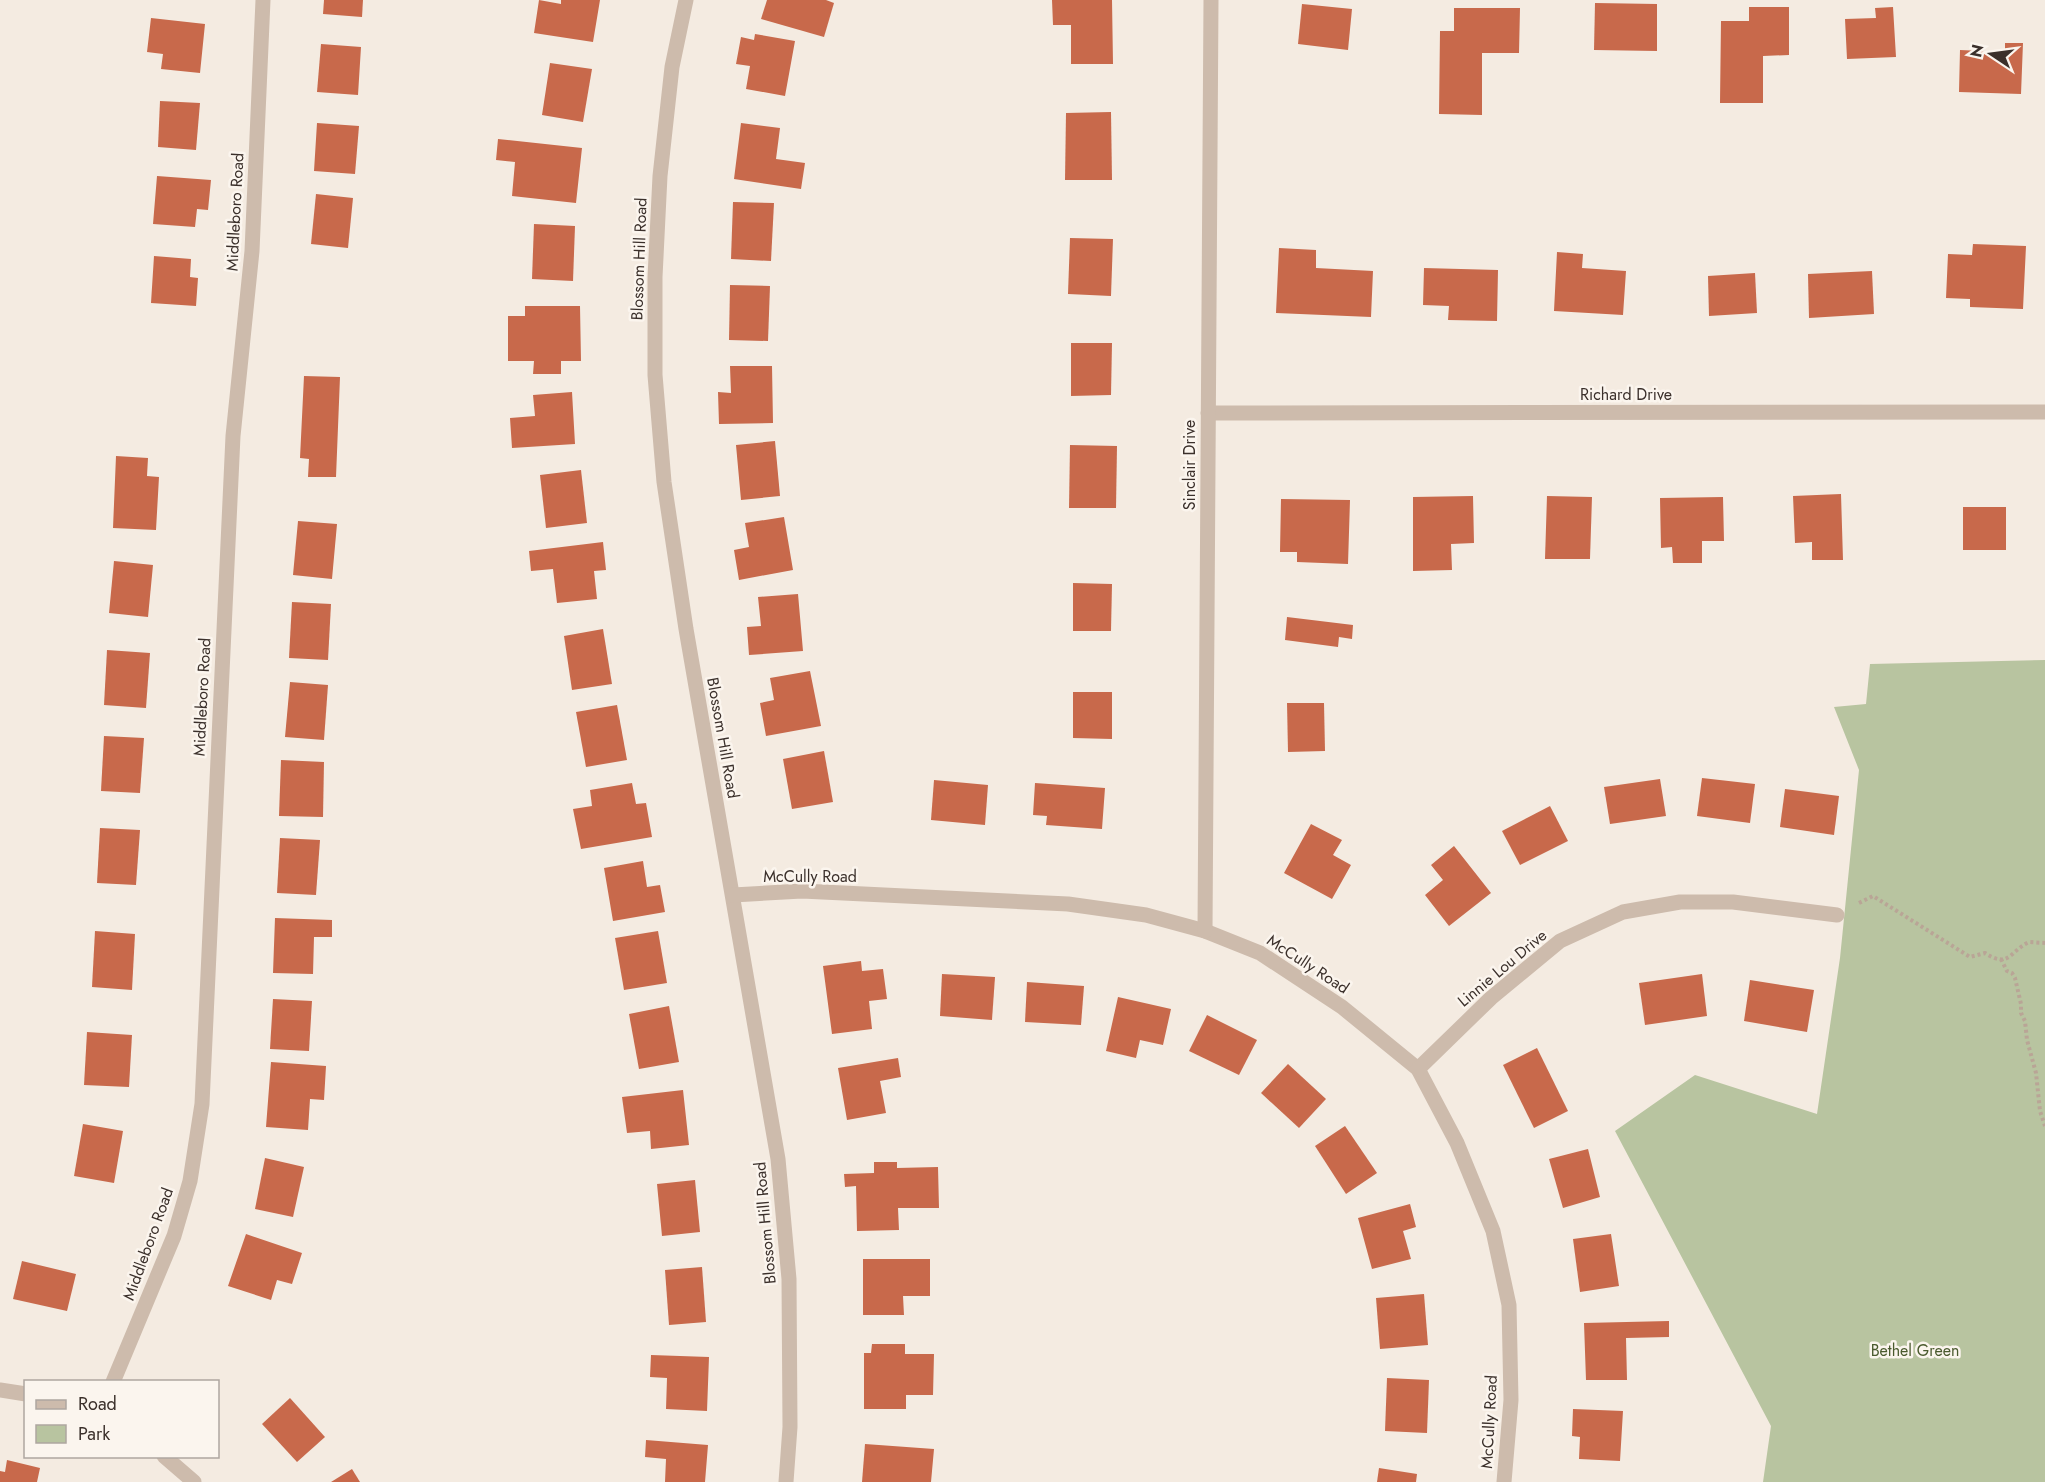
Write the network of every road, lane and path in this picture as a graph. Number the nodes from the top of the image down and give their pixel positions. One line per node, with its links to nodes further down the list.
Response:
1 (263, 0): 15 (street, Middleboro Road)
2 (686, 0): 6 (street, Blossom Hill Road)
3 (1211, 0): 5 (street, Sinclair Drive)
4 (2045, 412): 5 (street, Richard Drive)
5 (1208, 413): 8 (street, Sinclair Drive)
6 (733, 895): 8 (street, McCully Road); 20 (street, Blossom Hill Road)
7 (1837, 915): 10 (path); 13 (street, Linnie Lou Drive)
8 (1205, 931): 13 (street, McCully Road)
9 (2045, 943): 11 (path)
10 (1970, 957): 11 (path); 12 (path)
11 (2001, 959): 14 (path)
12 (1976, 960)
13 (1418, 1069): 21 (street, McCully Road)
14 (2045, 1126)
15 (114, 1380)
16 (0, 1390): 17 (street)
17 (24, 1394)
18 (166, 1458): 19 (street)
19 (194, 1482)
20 (786, 1482)
21 (1504, 1482)

